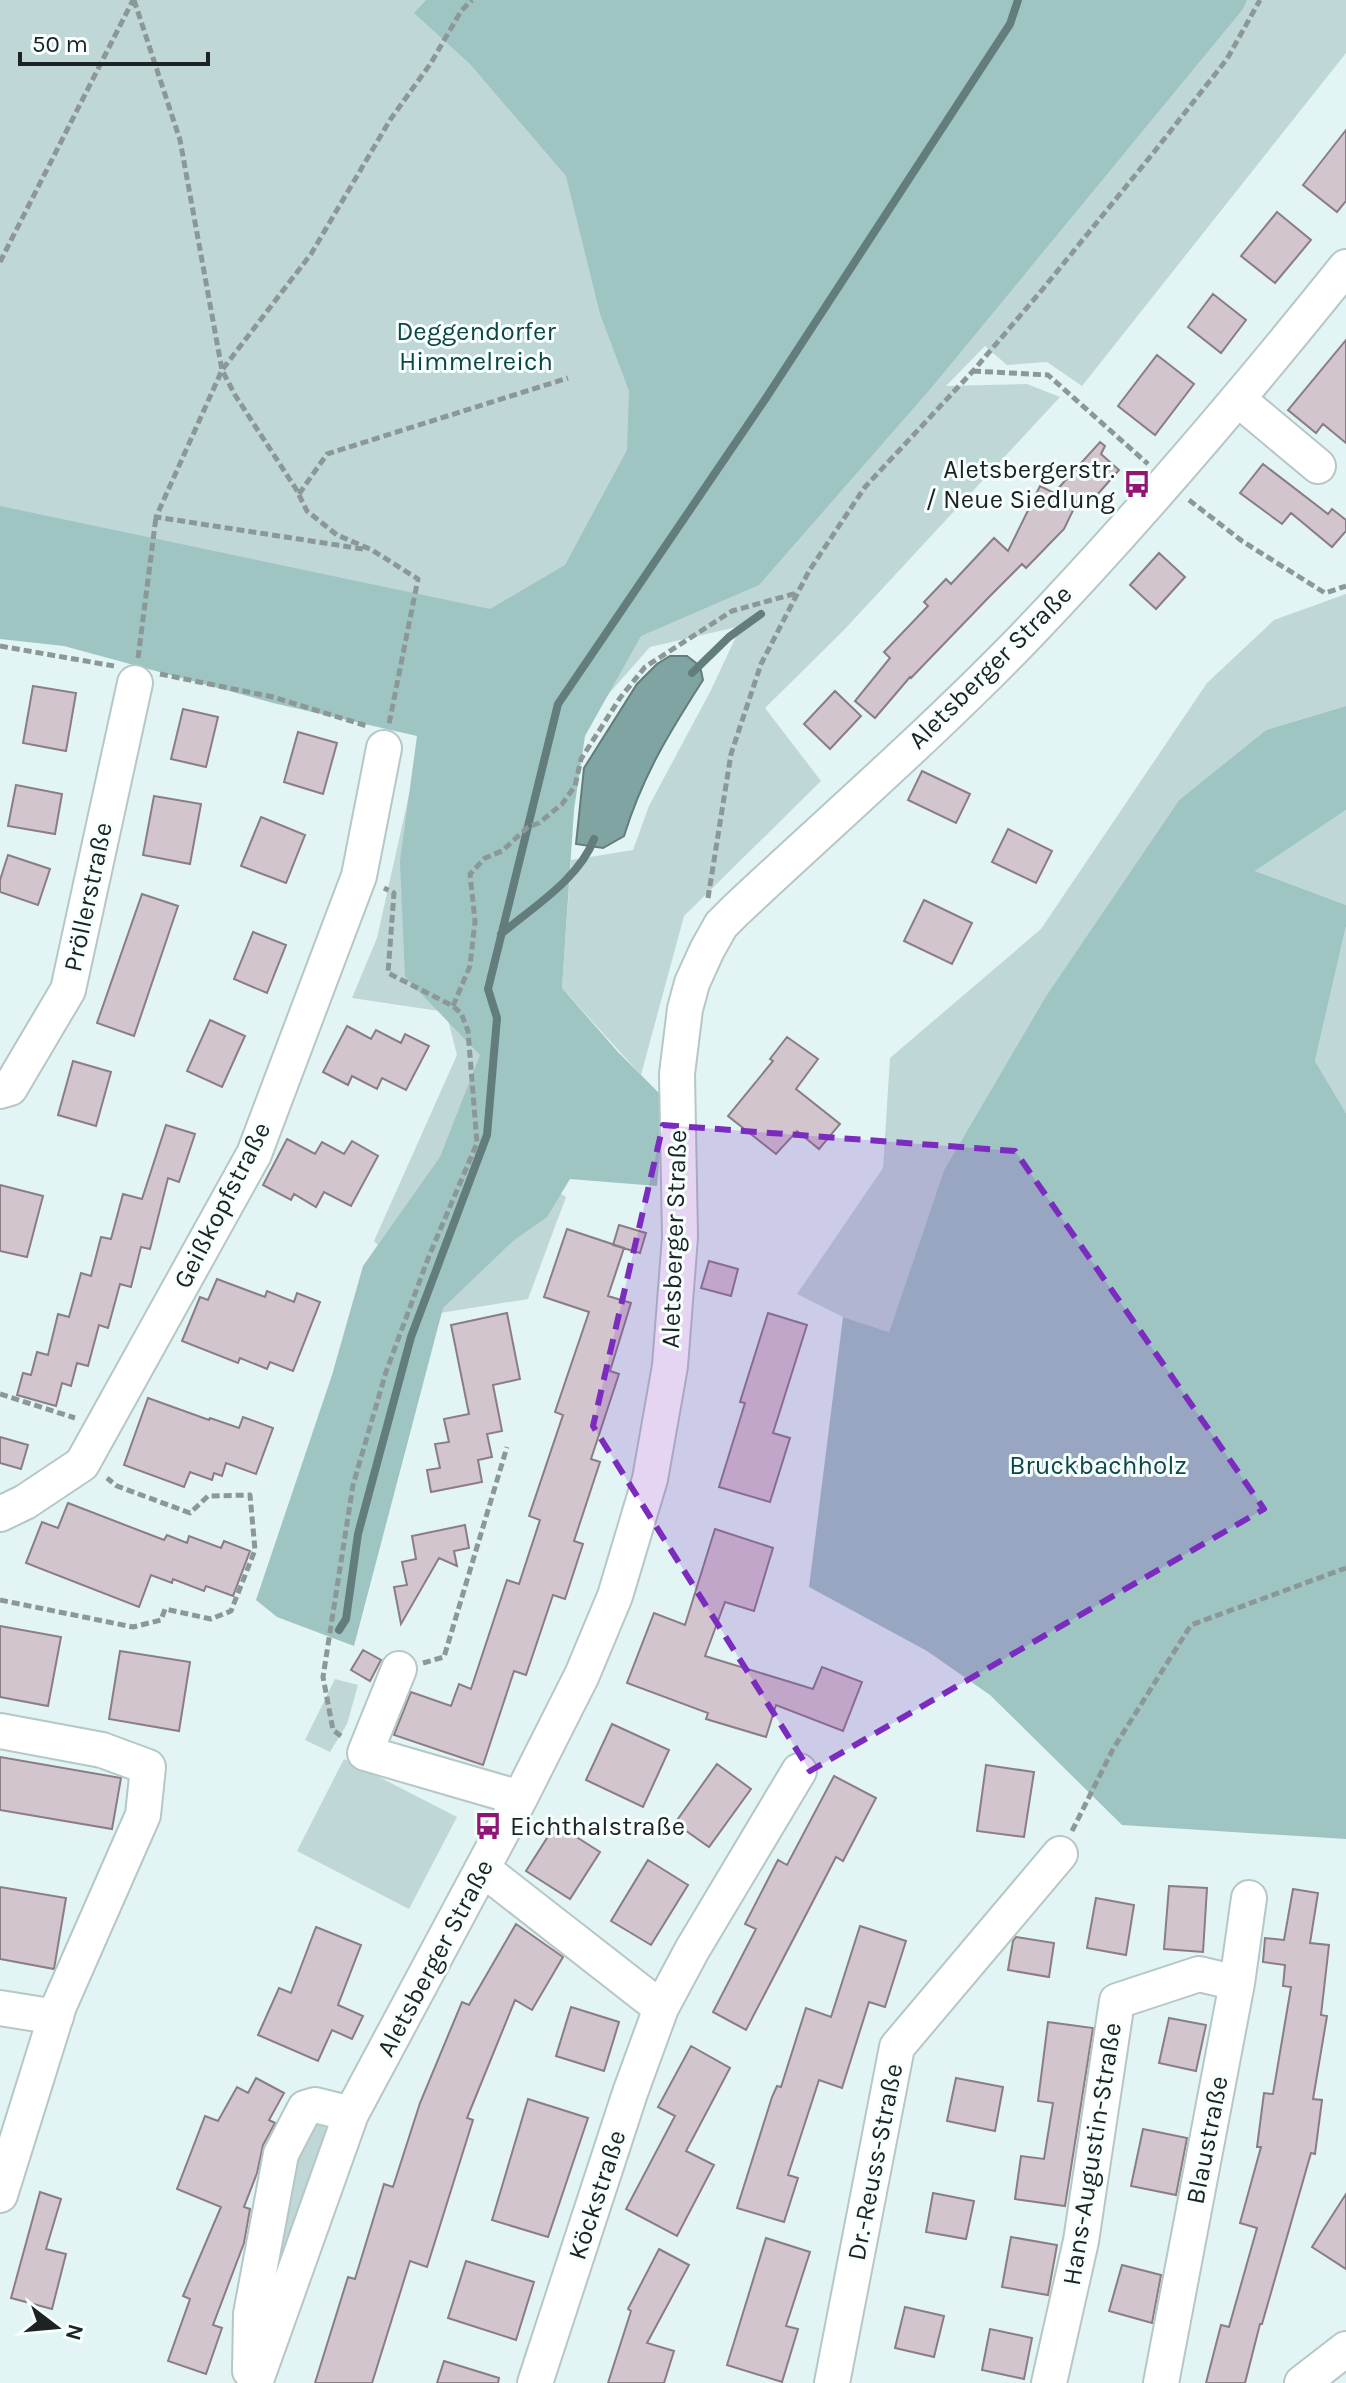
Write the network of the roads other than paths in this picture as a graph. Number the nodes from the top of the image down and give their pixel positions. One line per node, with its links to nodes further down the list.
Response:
1 (1346, 267): 2 (street, Aletsberger Straße)
2 (1239, 400): 3 (street); 11 (street, Aletsberger Straße)
3 (1318, 466)
4 (136, 676): 6 (street, Pröllerstraße)
5 (385, 740): 7 (street, Geißkopfstraße)
6 (0, 1091)
7 (0, 1514)
8 (399, 1669): 11 (street)
9 (0, 1731): 18 (street)
10 (799, 1771): 17 (street, Köckstraße)
11 (520, 1798): 13 (street, Aletsberger Straße)
12 (1060, 1854): 25 (street, Dr.-Reuss-Straße)
13 (483, 1869): 17 (street); 19 (street, Aletsberger Straße)
14 (1249, 1898): 15 (street, Blaustraße)
15 (1237, 1983): 26 (street, Hans-Augustin-Straße); 27 (street, Blaustraße)
16 (0, 2008): 18 (street)
17 (661, 2008): 24 (street, Köckstraße)
18 (56, 2017): 20 (street)
19 (351, 2114): 23 (street, Aletsberger Straße); 23 (street)
20 (7, 2148): 21 (street)
21 (0, 2195)
22 (1346, 2349): 28 (street)
23 (253, 2383)
24 (535, 2383)
25 (832, 2383)
26 (1049, 2383)
27 (1161, 2383)
28 (1302, 2383)

